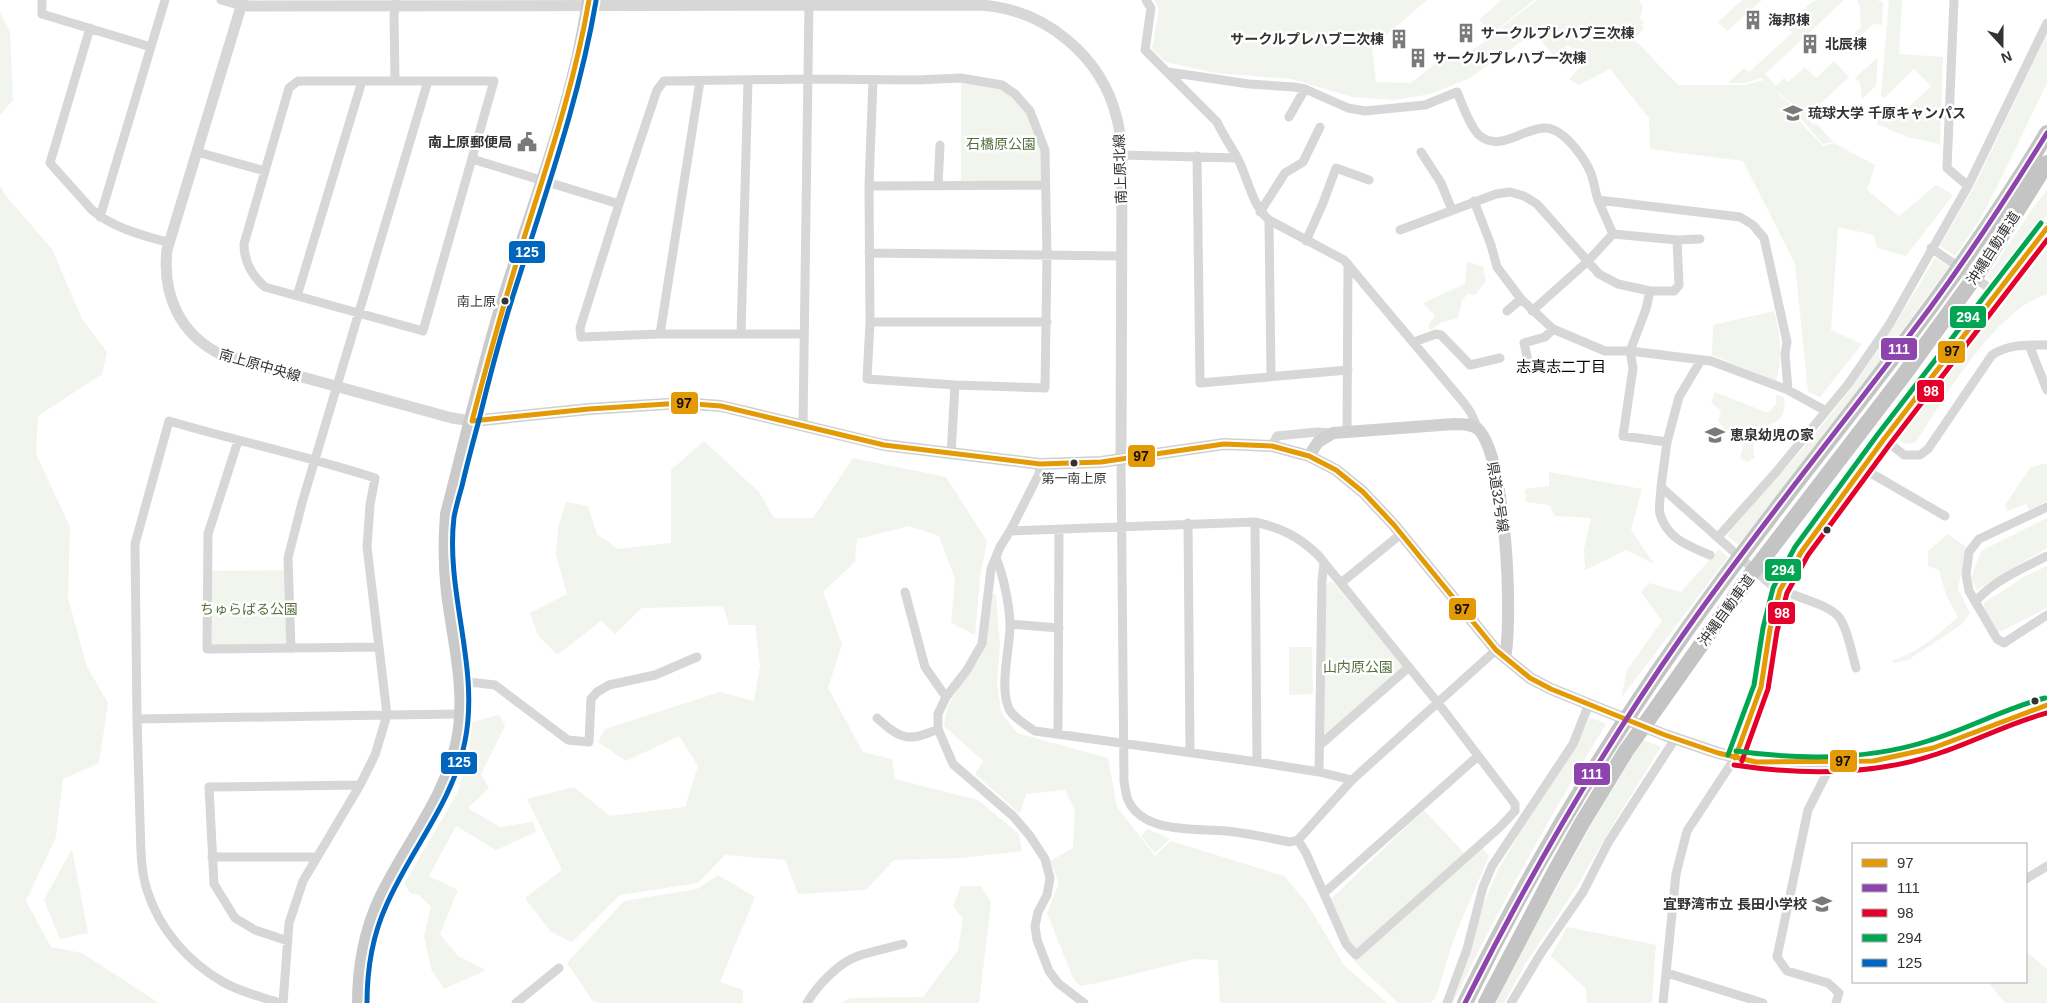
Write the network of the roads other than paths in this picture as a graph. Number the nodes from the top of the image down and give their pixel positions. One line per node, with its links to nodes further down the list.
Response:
1 (42, 0): 12 (street)
2 (165, 0): 13 (street)
3 (220, 0): 7 (street)
4 (1146, 0): 14 (street)
5 (1954, 0): 40 (street)
6 (589, 2): 8 (street, 南上原北線); 9 (street, 南上原北線); 35 (main road)
7 (242, 3): 8 (street, 南上原北線); 27 (street, 南上原中央線)
8 (396, 3): 18 (street)
9 (809, 3): 10 (street, 南上原北線); 15 (street)
10 (1001, 4): 29 (street, 南上原北線)
11 (2047, 23): 40 (street)
12 (90, 28): 13 (street); 46 (street)
13 (150, 47): 46 (street)
14 (1168, 72): 22 (street); 31 (street)
15 (808, 79): 16 (street); 21 (street); 73 (street)
16 (873, 80): 37 (street); 38 (street)
17 (362, 81): 18 (street); 34 (street); 63 (street)
18 (395, 81): 19 (street)
19 (428, 81): 32 (street); 67 (street)
20 (700, 81): 21 (street); 43 (street); 71 (street)
21 (748, 81): 72 (street)
22 (1305, 89): 23 (street); 41 (street)
23 (1289, 118)
24 (1320, 127): 45 (street)
25 (2047, 133): 170 (highway, 沖縄自動車道)
26 (940, 145): 39 (street)
27 (197, 152): 34 (street); 54 (street, 南上原中央線)
28 (1421, 152): 44 (street)
29 (1122, 154): 30 (street); 58 (street, 南上原北線)
30 (1197, 156): 31 (street); 82 (street)
31 (1237, 158): 45 (street)
32 (472, 159): 35 (street); 67 (street)
33 (2047, 163): 171 (highway, 沖縄自動車道)
34 (265, 172): 63 (street)
35 (542, 180): 43 (street); 88 (main road)
36 (1368, 180): 53 (street)
37 (1045, 185): 39 (street); 57 (street)
38 (869, 186): 39 (street); 56 (street)
39 (938, 186)
40 (1968, 186): 55 (street)
41 (1598, 200): 50 (street); 85 (street)
42 (1474, 202): 44 (street); 59 (street); 64 (street)
43 (619, 204): 71 (street)
44 (1452, 210): 49 (street)
45 (1260, 212): 47 (street)
46 (100, 217): 54 (street)
47 (1269, 220): 53 (street); 82 (street)
48 (2047, 228): 62 (street)
49 (1400, 230)
50 (1612, 234): 52 (street); 59 (street)
51 (1700, 239): 52 (street)
52 (1677, 240): 61 (street)
53 (1306, 241): 60 (street)
54 (170, 243): 84 (street, 南上原中央線)
55 (1934, 250): 62 (street); 87 (street)
56 (869, 253): 57 (street); 68 (street)
57 (1047, 256): 58 (street); 69 (street)
58 (1121, 256): 100 (street, 南上原北線)
59 (1588, 260): 61 (street); 66 (street)
60 (1348, 264): 74 (street); 81 (street)
61 (1650, 291): 77 (street)
62 (1995, 292): 93 (street)
63 (297, 296): 67 (street)
64 (1521, 299): 65 (street); 66 (street)
65 (1507, 311)
66 (1532, 311): 70 (street)
67 (359, 313): 84 (street)
68 (870, 322): 69 (street); 83 (street)
69 (1047, 322): 83 (street)
70 (1553, 329): 77 (street); 80 (street)
71 (660, 334): 72 (street)
72 (741, 334): 73 (street)
73 (804, 334): 89 (street)
74 (1414, 342): 78 (street); 90 (street)
75 (2028, 345): 76 (street); 86 (street); 93 (street)
76 (2047, 345)
77 (1630, 351): 79 (street); 95 (street)
78 (1500, 358)
79 (1701, 360): 85 (street); 95 (street)
80 (1530, 369)
81 (1348, 370): 82 (street); 91 (street)
82 (1271, 376)
83 (955, 385): 97 (street)
84 (338, 387): 88 (street, 南上原中央線); 99 (street)
85 (1788, 390): 87 (street)
86 (2047, 390)
87 (1824, 410): 112 (street)
88 (472, 421): 89 (main road); 130 (main road)
89 (803, 425): 97 (main road)
90 (1478, 430): 91 (main road); 126 (main road, 県道32号線)
91 (1347, 432): 92 (main road)
92 (1333, 433): 96 (street); 98 (main road)
93 (1884, 440): 102 (street)
94 (238, 441): 99 (street); 125 (street); 138 (street)
95 (1668, 442): 103 (street)
96 (1272, 446): 98 (main road); 100 (main road)
97 (951, 455): 101 (main road)
98 (1309, 456): 111 (main road)
99 (315, 459): 124 (street); 125 (street)
100 (1121, 459): 101 (main road); 108 (street)
101 (1040, 464): 110 (street)
102 (1862, 468): 105 (street); 118 (street)
103 (1662, 487): 112 (street); 113 (street)
104 (2047, 507): 120 (street)
105 (1945, 516)
106 (1255, 522): 107 (street); 116 (street); 147 (street)
107 (1188, 523): 108 (street); 144 (street)
108 (1122, 526): 109 (street); 142 (street)
109 (1059, 529): 110 (street); 123 (street)
110 (1010, 531): 115 (street)
111 (1401, 534): 117 (street); 126 (main road)
112 (1721, 540): 118 (street)
113 (1710, 555)
114 (2047, 556): 120 (street)
115 (996, 558): 122 (street); 131 (street)
116 (1324, 562): 117 (street); 143 (street)
117 (1341, 583): 128 (street)
118 (1775, 587): 129 (street); 146 (street)
119 (905, 592): 131 (street)
120 (1975, 602): 121 (street)
121 (2047, 615)
122 (1010, 624): 123 (street); 140 (street)
123 (1059, 628): 140 (street)
124 (380, 647): 125 (street); 136 (street)
125 (290, 649)
126 (1500, 654): 132 (street); 133 (main road)
127 (697, 657): 130 (street)
128 (1409, 667): 132 (street); 143 (street)
129 (1856, 668)
130 (460, 683): 135 (main road)
131 (946, 697): 139 (street)
132 (1438, 703): 145 (street); 150 (street)
133 (1589, 704): 141 (main road); 153 (street)
134 (2047, 706): 148 (main road)
135 (461, 714): 136 (street); 165 (main road)
136 (387, 715): 138 (street); 151 (street)
137 (877, 718): 139 (street)
138 (138, 719): 164 (street)
139 (938, 729): 168 (street)
140 (1058, 734): 142 (street)
141 (1670, 737): 146 (main road); 172 (street)
142 (1124, 744): 144 (street); 154 (street)
143 (1320, 745): 149 (street)
144 (1190, 752): 147 (street)
145 (1478, 756): 152 (street); 159 (street)
146 (1735, 758): 148 (main road); 163 (street)
147 (1257, 762): 149 (street)
148 (1832, 763): 175 (street)
149 (1319, 772): 150 (street)
150 (1352, 780): 154 (street)
151 (360, 785): 155 (street); 156 (street)
152 (1500, 827): 153 (street); 159 (street)
153 (1510, 838): 169 (street)
154 (1298, 840): 159 (street)
155 (212, 857): 156 (street); 160 (street)
156 (317, 857): 160 (street)
157 (2047, 866): 158 (street)
158 (2027, 878)
159 (1324, 893)
160 (288, 941): 164 (street)
161 (903, 944): 167 (street)
162 (560, 968): 166 (street)
163 (1667, 974): 173 (street); 174 (street)
164 (281, 1003)
165 (359, 1003)
166 (516, 1003)
167 (808, 1003)
168 (1084, 1003)
169 (1447, 1003)
170 (1465, 1003)
171 (1486, 1003)
172 (1511, 1003)
173 (1663, 1003)
174 (1763, 1003)
175 (1836, 1003)

